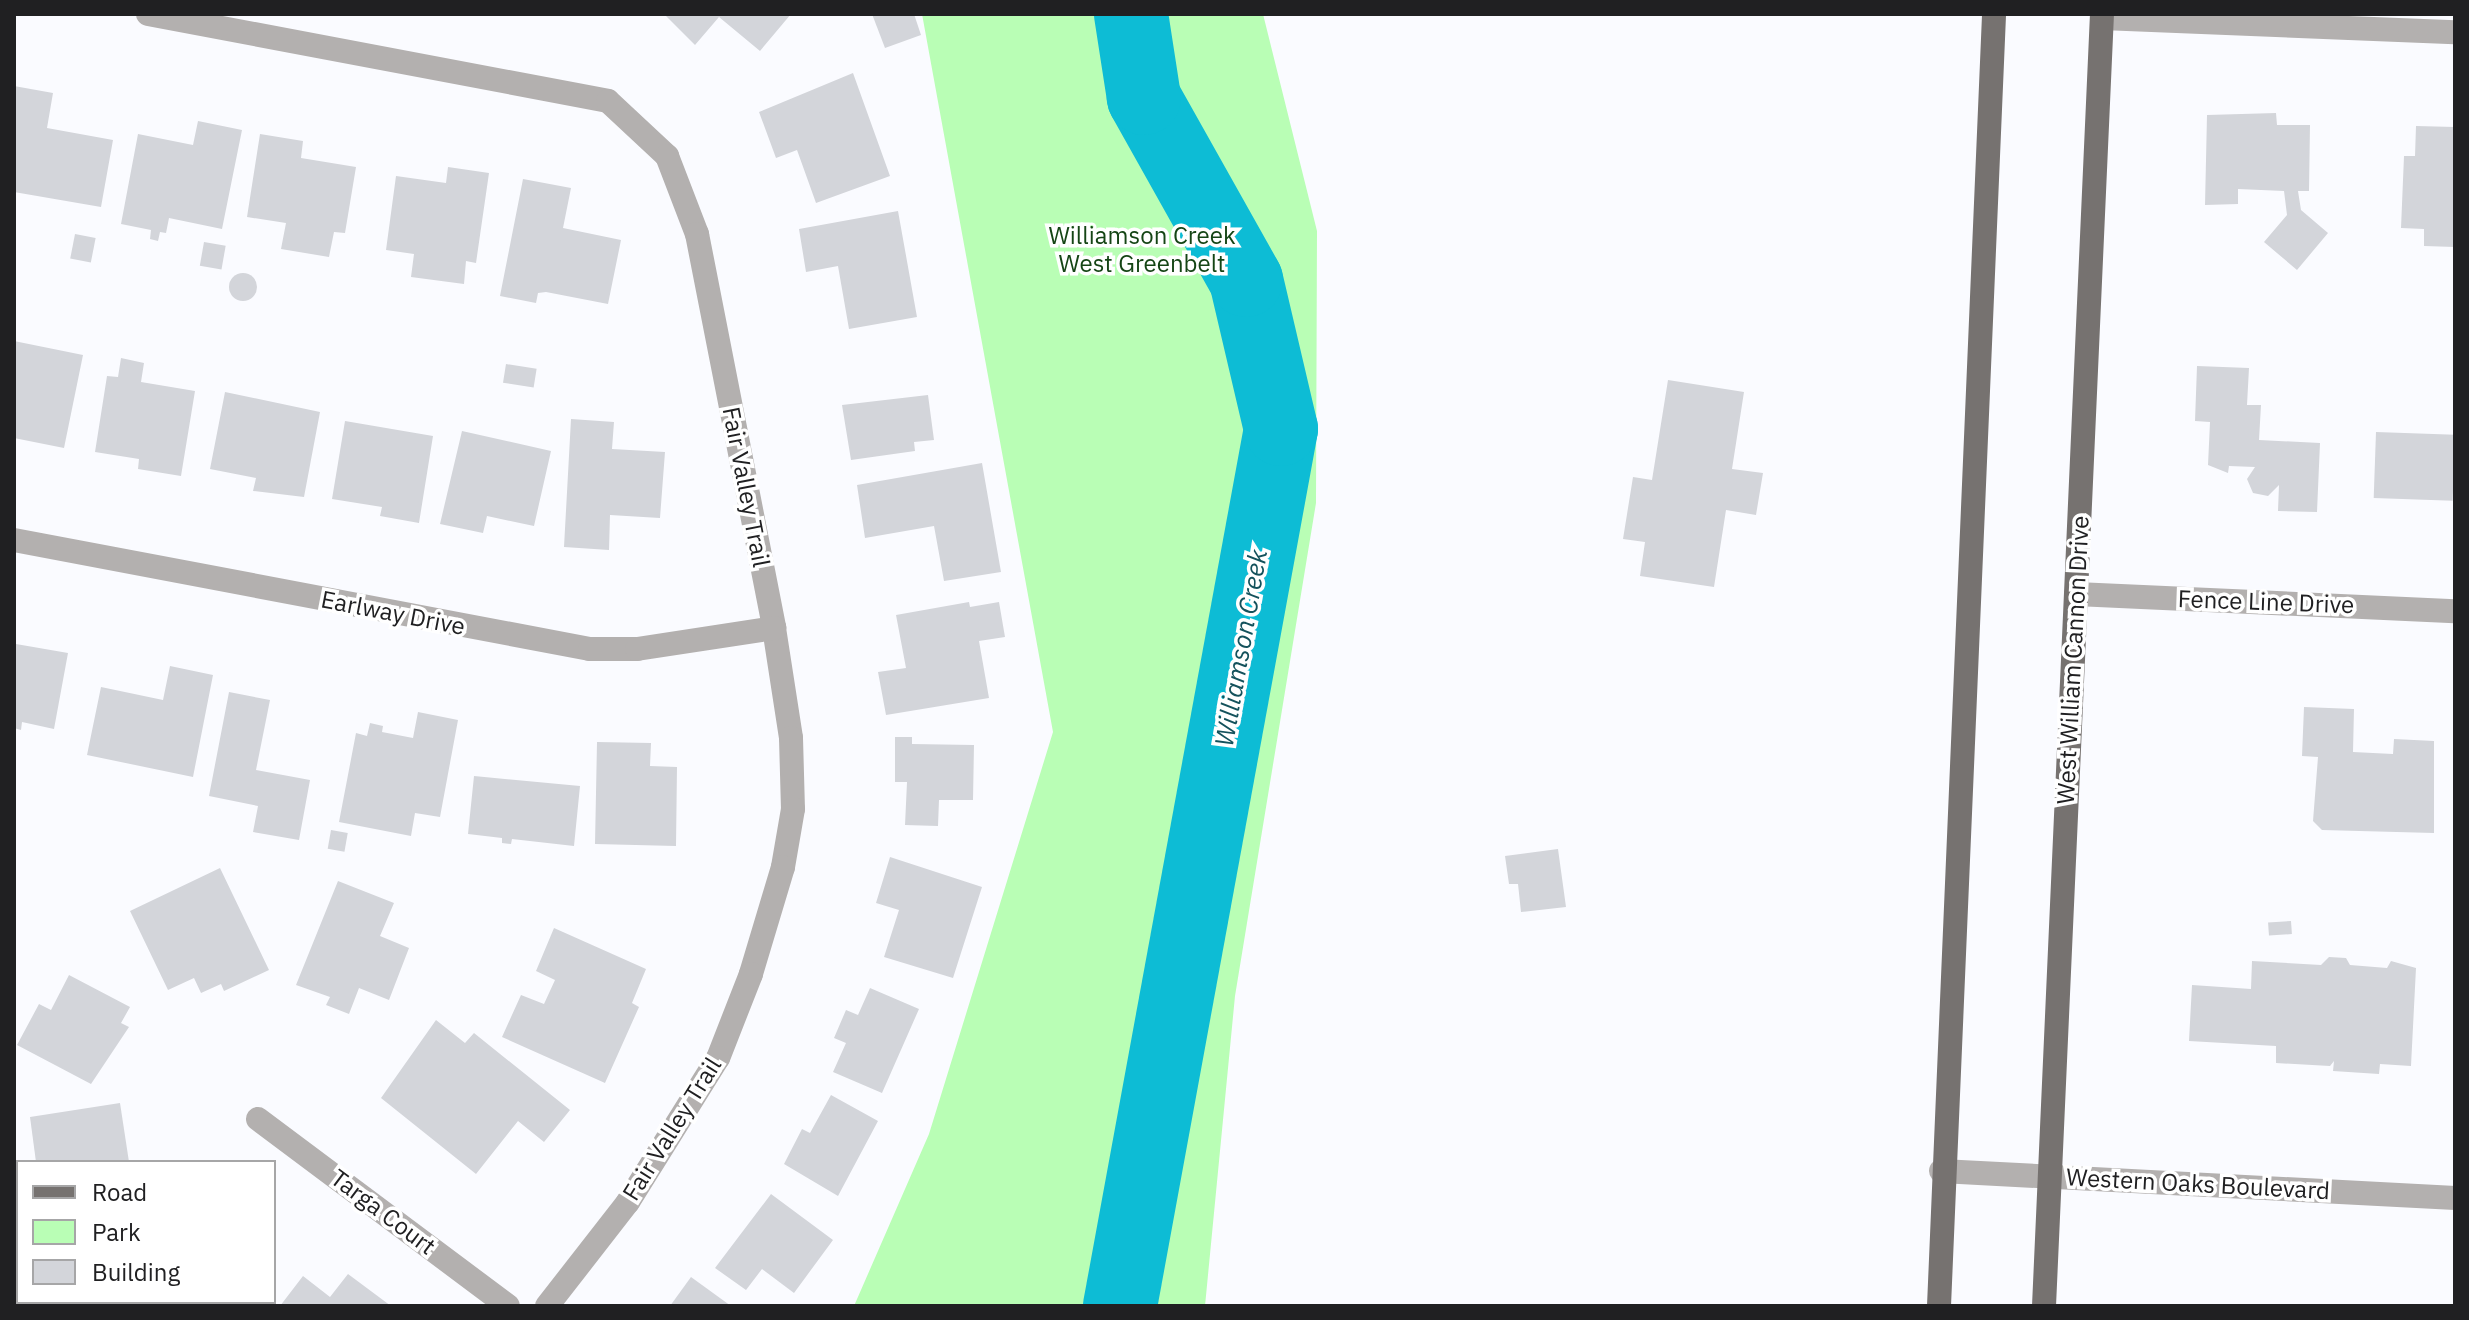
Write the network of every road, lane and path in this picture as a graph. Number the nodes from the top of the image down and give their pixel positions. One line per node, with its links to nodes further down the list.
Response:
1 (148, 14): 8 (street, Fair Valley Trail)
2 (1994, 14): 10 (main road)
3 (2102, 16): 4 (street); 6 (main road, West William Cannon Drive)
4 (2455, 32)
5 (14, 540): 8 (street, Earlway Drive)
6 (2076, 594): 7 (street, Fence Line Drive); 11 (main road, West William Cannon Drive)
7 (2455, 611)
8 (774, 628): 14 (street, Fair Valley Trail)
9 (258, 1119): 13 (street, Targa Court)
10 (1941, 1171): 11 (street, Western Oaks Boulevard); 15 (main road)
11 (2048, 1175): 12 (street, Western Oaks Boulevard); 16 (main road, West William Cannon Drive)
12 (2455, 1198)
13 (508, 1306)
14 (547, 1306)
15 (1939, 1306)
16 (2044, 1306)

